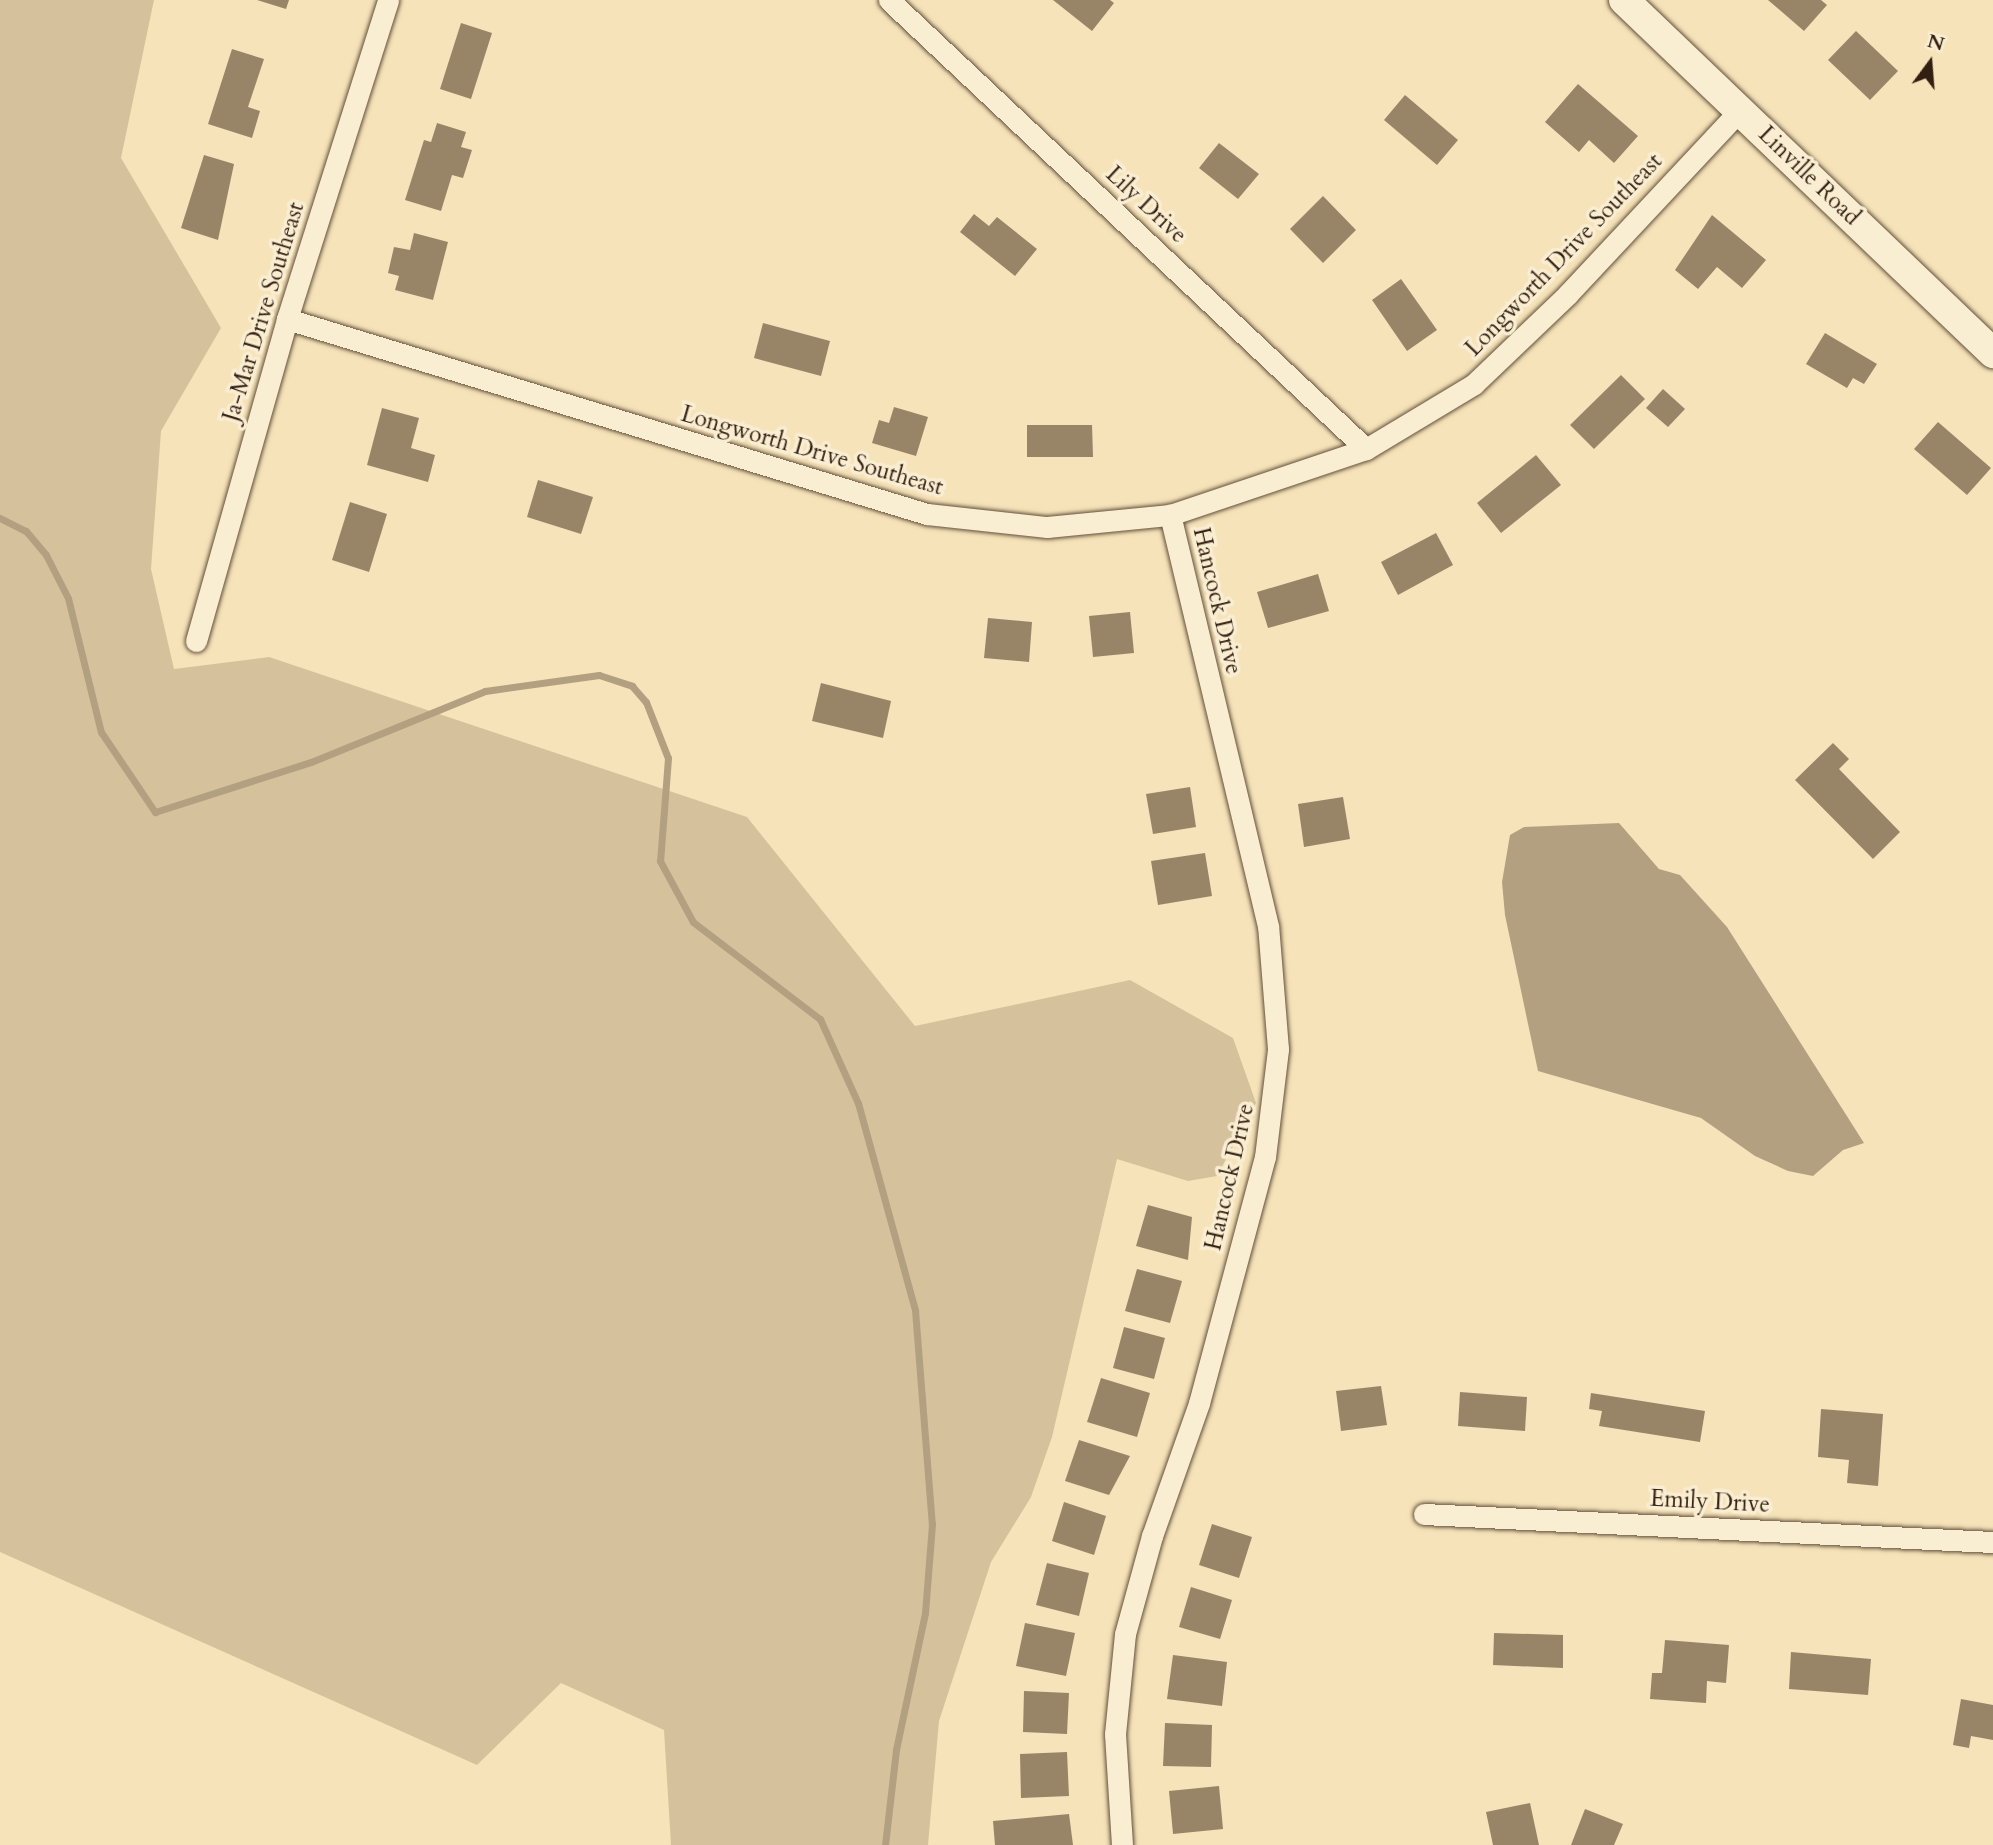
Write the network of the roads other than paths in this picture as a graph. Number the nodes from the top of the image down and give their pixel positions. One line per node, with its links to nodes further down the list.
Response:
1 (388, 0): 5 (street, Ja-Mar Drive Southeast)
2 (889, 0): 7 (street, Lily Drive)
3 (1624, 0): 4 (main road, Linville Road)
4 (1740, 110): 6 (main road, Linville Road); 7 (street, Longworth Drive Southeast)
5 (287, 319): 8 (street, Longworth Drive Southeast); 9 (street, Ja-Mar Drive Southeast)
6 (1993, 354)
7 (1366, 449): 8 (street, Longworth Drive Southeast)
8 (1170, 515): 12 (street, Hancock Drive)
9 (196, 641)
10 (1424, 1514): 11 (street, Emily Drive)
11 (1993, 1542)
12 (1122, 1845)

